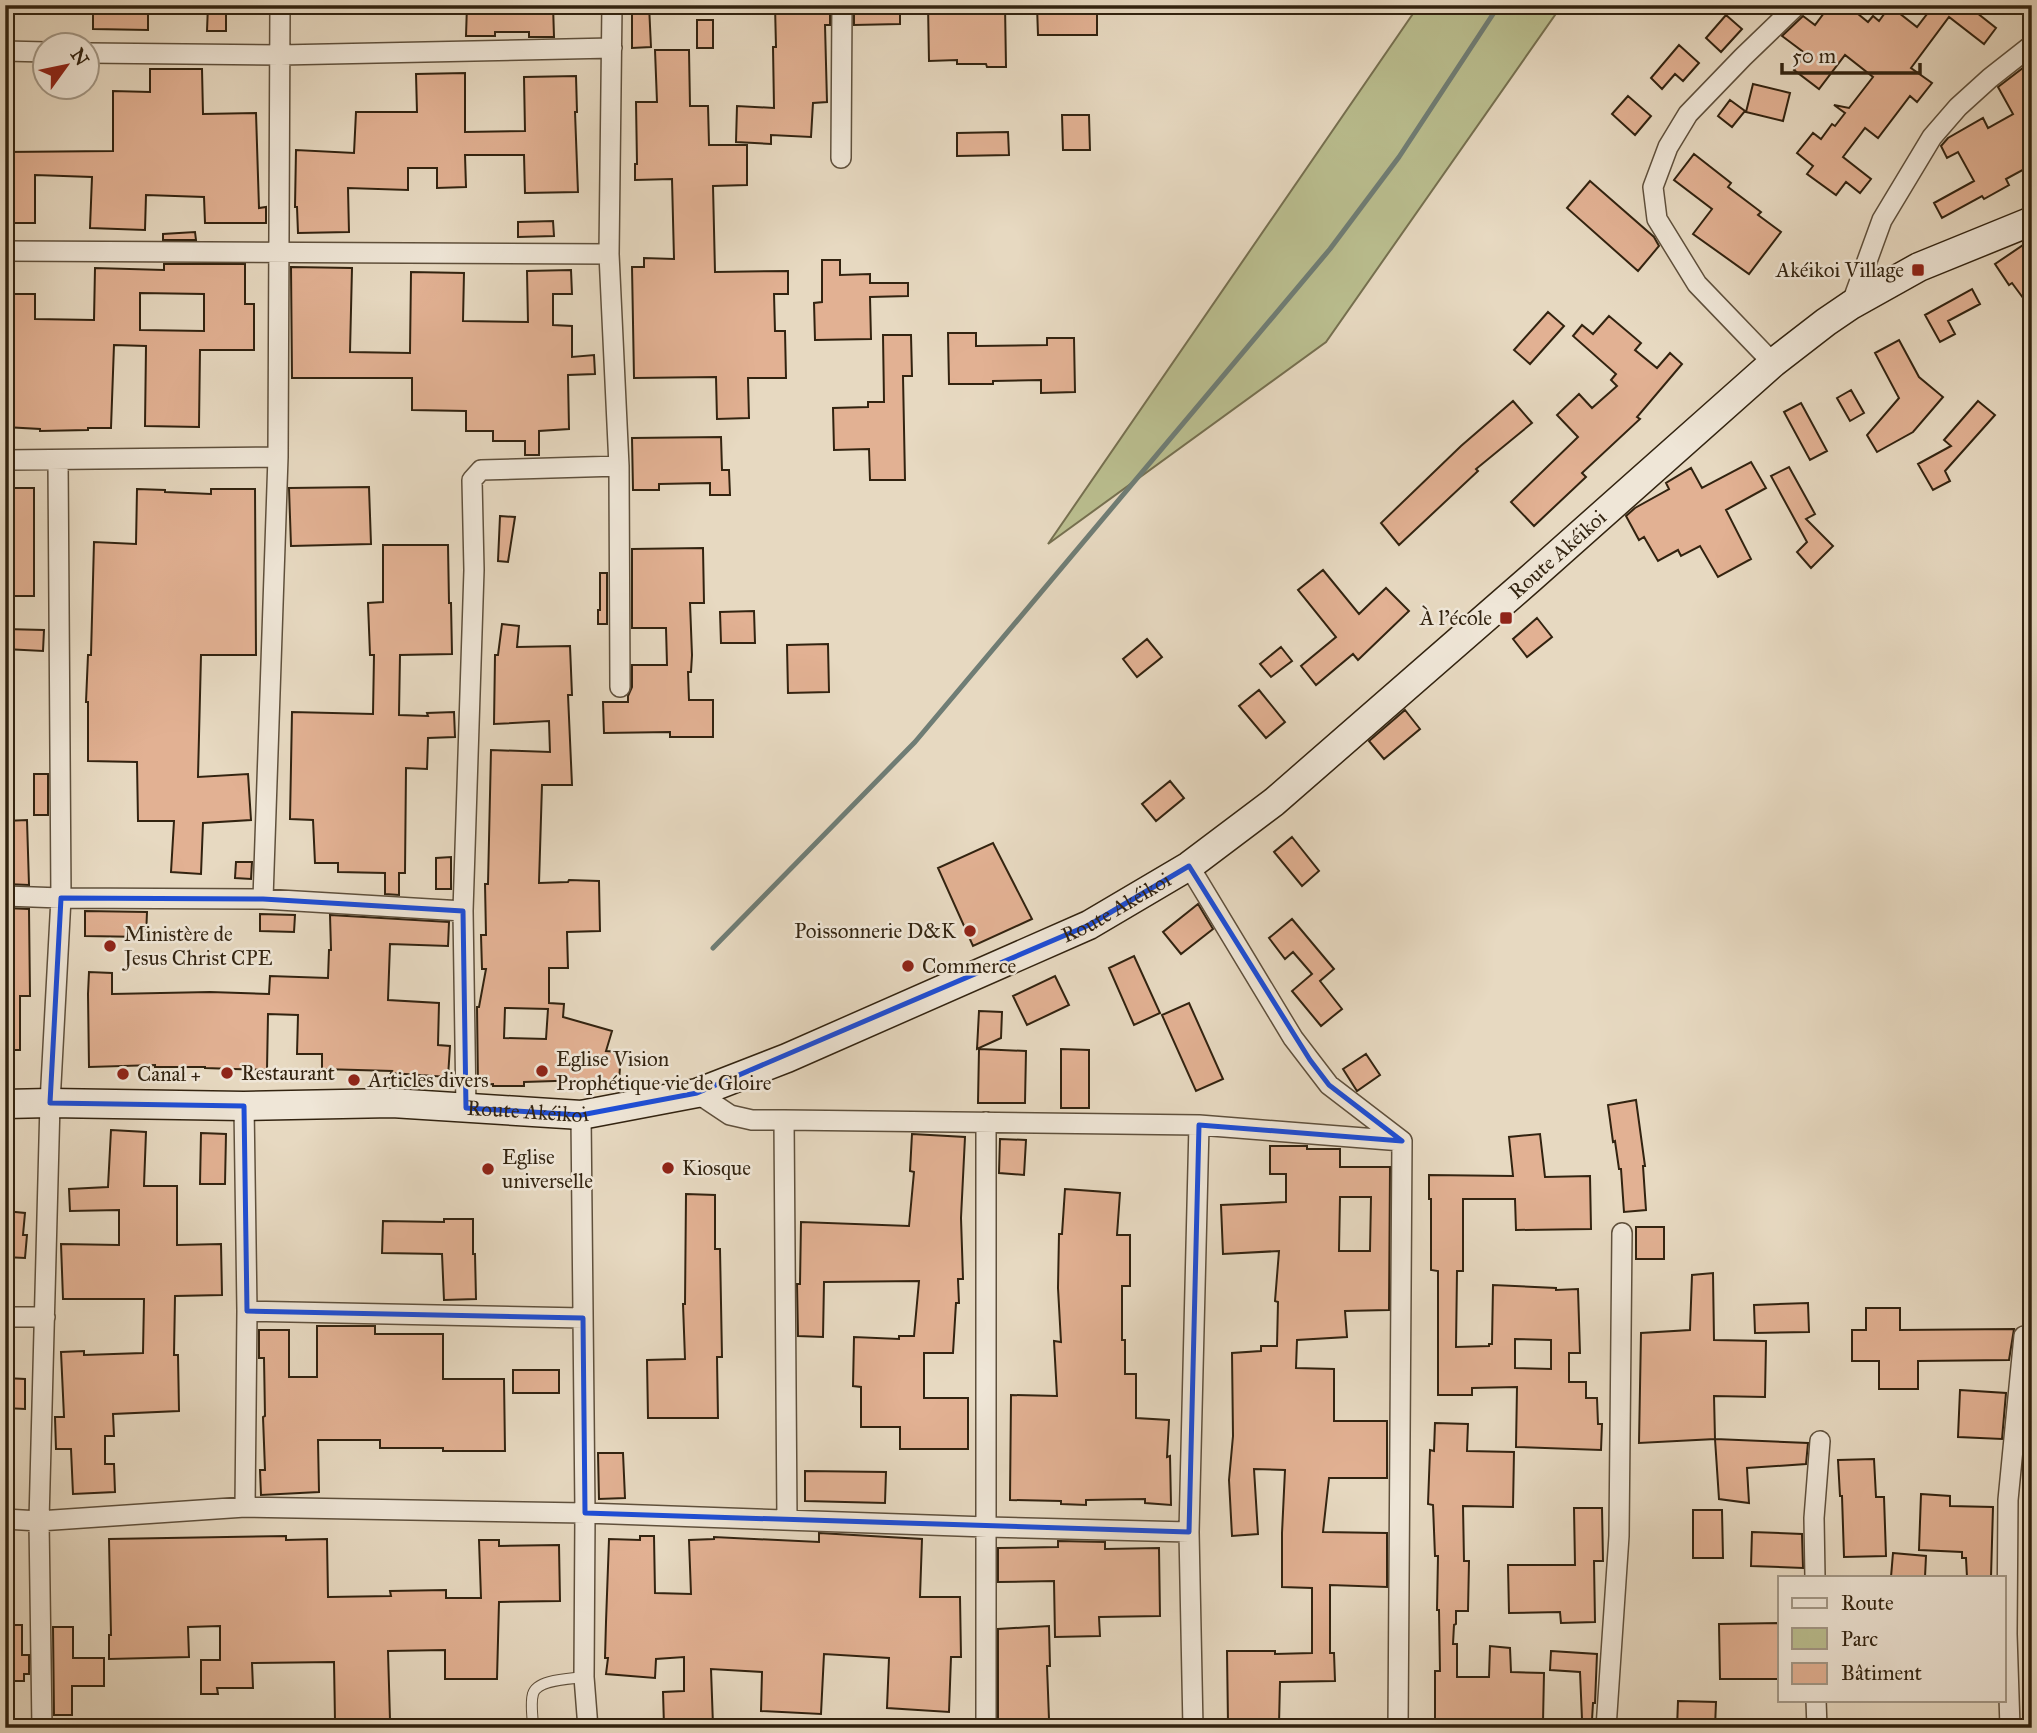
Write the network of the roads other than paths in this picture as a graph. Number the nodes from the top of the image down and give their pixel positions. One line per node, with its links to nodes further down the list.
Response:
1 (280, 5): 10 (street)
2 (612, 5): 6 (street)
3 (842, 5): 11 (street)
4 (1797, 5): 17 (street)
5 (2032, 44): 16 (street)
6 (612, 48): 10 (street); 15 (street)
7 (5, 51): 8 (street)
8 (32, 52)
9 (102, 53): 10 (street)
10 (279, 55): 14 (street)
11 (841, 158)
12 (2032, 221): 16 (street, Route Akéikoi)
13 (5, 251): 14 (street)
14 (279, 253): 15 (street); 18 (street)
15 (609, 254): 21 (street)
16 (1851, 305): 17 (street, Route Akéikoi)
17 (1773, 363): 23 (street, Route Akéikoi)
18 (278, 457): 20 (street); 26 (street)
19 (5, 460): 20 (street)
20 (58, 460): 25 (street)
21 (619, 466): 22 (street); 27 (street)
22 (620, 687)
23 (1189, 866): 28 (street, Route Akéikoi); 37 (street)
24 (5, 896): 25 (street)
25 (61, 898): 26 (street); 29 (street)
26 (263, 899): 27 (street)
27 (463, 911): 32 (street)
28 (697, 1093): 33 (street, Route Akéikoi); 34 (street)
29 (50, 1103): 30 (street, Route Akéikoi); 31 (street, Route Akéikoi); 41 (street)
30 (5, 1104)
31 (244, 1106): 32 (street, Route Akéikoi); 39 (street)
32 (466, 1108): 33 (street, Route Akéikoi)
33 (581, 1115): 42 (street)
34 (784, 1120): 35 (street); 48 (street)
35 (986, 1122): 36 (street); 50 (street)
36 (1199, 1125): 37 (street); 51 (street)
37 (1402, 1141): 60 (street)
38 (1622, 1233): 61 (street)
39 (247, 1311): 42 (street); 45 (street)
40 (5, 1317): 41 (street)
41 (45, 1317): 49 (street)
42 (583, 1318): 46 (street)
43 (2024, 1336): 63 (street)
44 (1820, 1441): 52 (street)
45 (245, 1507): 46 (street); 49 (street)
46 (585, 1513): 48 (street); 53 (street)
47 (5, 1519): 49 (street)
48 (787, 1520): 50 (street)
49 (39, 1521): 55 (street)
50 (987, 1527): 51 (street); 58 (street)
51 (1189, 1532): 59 (street)
52 (1815, 1576)
53 (584, 1677): 56 (lane); 57 (street)
54 (1816, 1702): 62 (street)
55 (42, 1728)
56 (533, 1728)
57 (588, 1728)
58 (986, 1728)
59 (1193, 1728)
60 (1398, 1728)
61 (1606, 1728)
62 (1817, 1728)
63 (2010, 1728)

